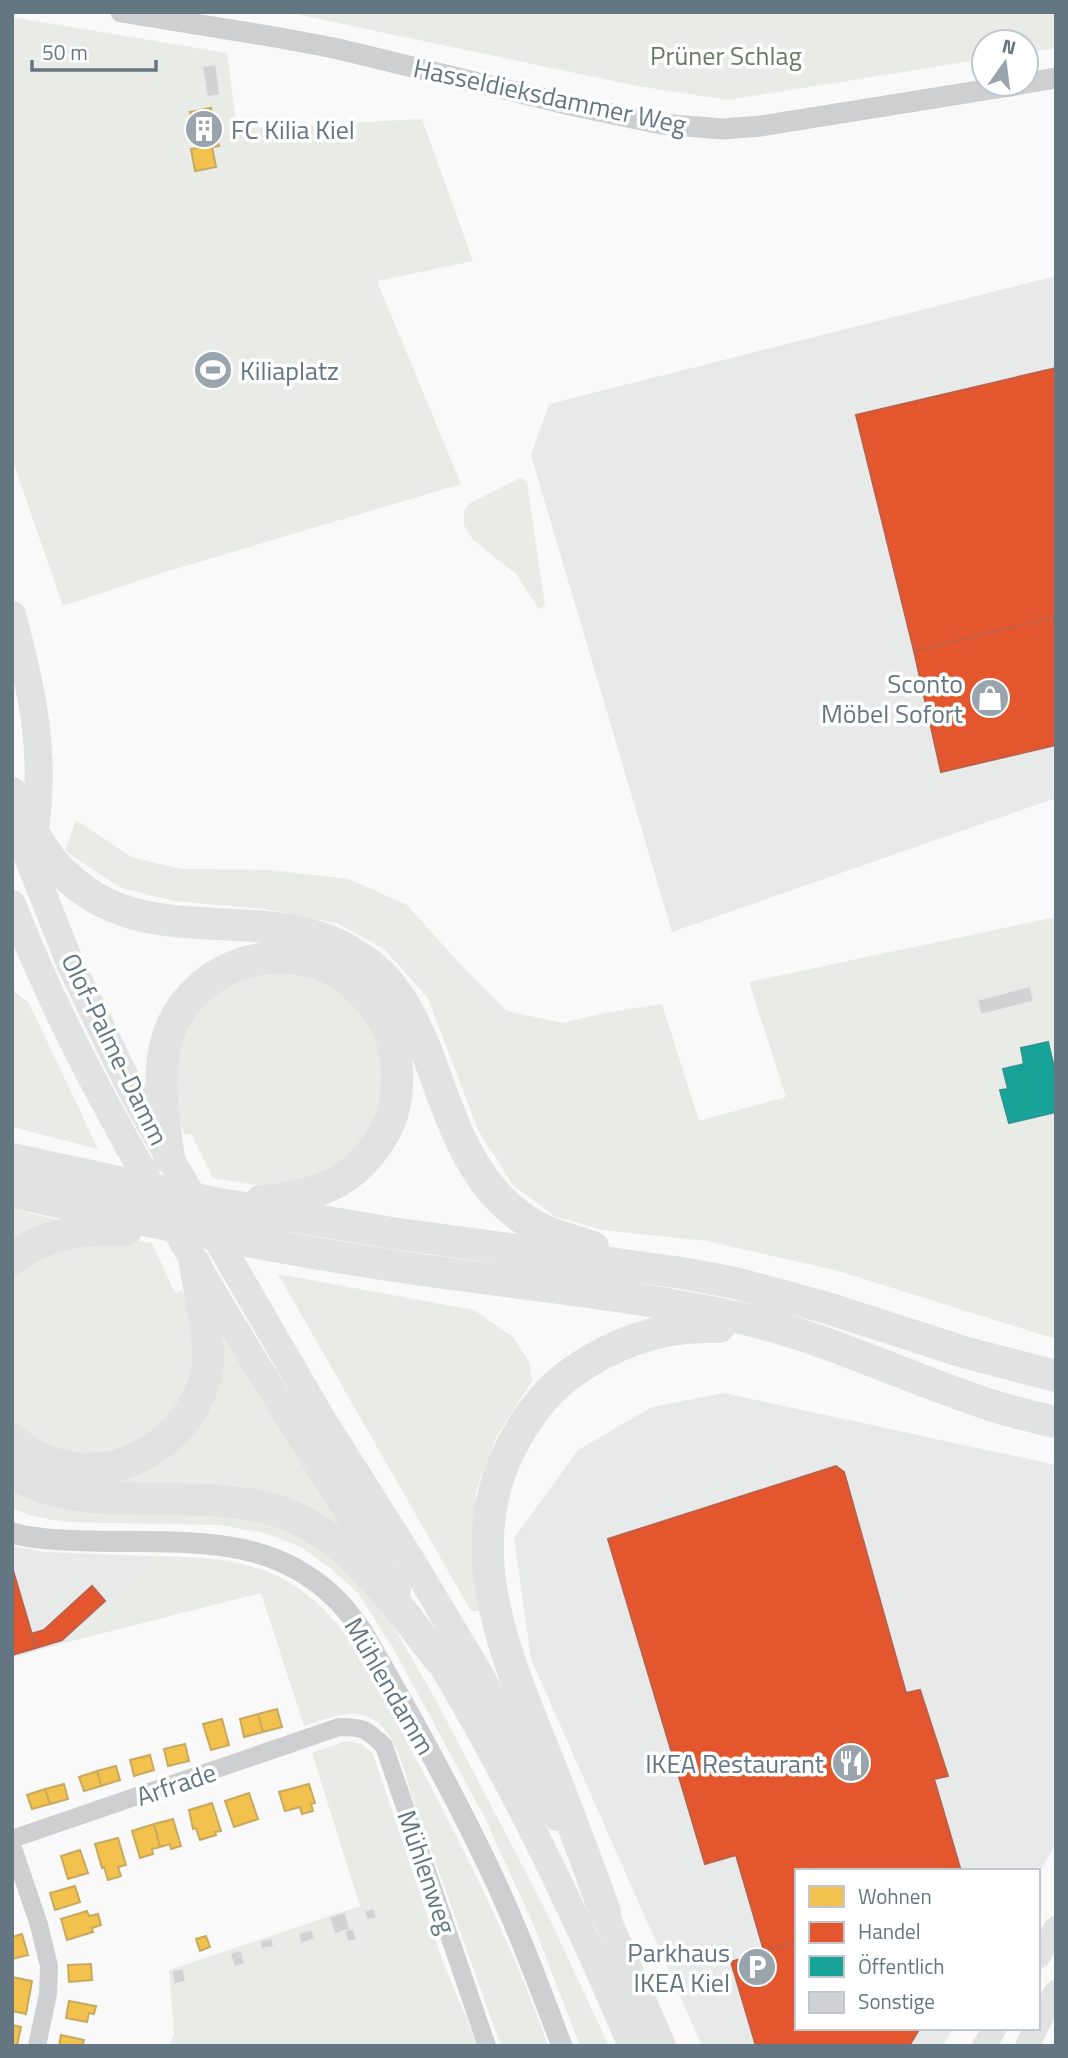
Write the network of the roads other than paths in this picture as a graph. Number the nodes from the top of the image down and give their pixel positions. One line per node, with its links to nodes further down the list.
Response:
1 (121, 12): 2 (street, Hasseldieksdammer Weg)
2 (970, 93)
3 (12, 615): 4 (highway)
4 (26, 791): 7 (highway); 16 (highway)
5 (12, 817): 8 (highway, Olof-Palme-Damm)
6 (12, 904): 15 (highway, Olof-Palme-Damm)
7 (12, 920)
8 (157, 1124): 9 (highway); 12 (highway)
9 (169, 1158): 27 (highway, Olof-Palme-Damm)
10 (12, 1159): 12 (highway)
11 (12, 1192): 13 (highway)
12 (214, 1203): 16 (highway)
13 (211, 1235): 14 (highway); 17 (highway)
14 (12, 1259)
15 (195, 1264): 20 (highway); 23 (highway, Olof-Palme-Damm)
16 (682, 1273): 18 (highway)
17 (793, 1331): 19 (highway); 27 (highway)
18 (1056, 1376)
19 (1056, 1422)
20 (12, 1439)
21 (12, 1474): 23 (highway)
22 (12, 1533): 36 (street, Mühlendamm)
23 (439, 1659): 37 (highway, Olof-Palme-Damm)
24 (339, 1727): 25 (street, Arfrade); 35 (street, Mühlenweg)
25 (12, 1839)
26 (12, 1845): 34 (street)
27 (605, 1912): 38 (highway, Olof-Palme-Damm)
28 (1056, 1928): 29 (main road)
29 (1040, 1955)
30 (1056, 1992): 31 (main road)
31 (1040, 2021)
32 (994, 2030): 39 (main road)
33 (1035, 2030): 40 (main road)
34 (37, 2046)
35 (487, 2046)
36 (562, 2046)
37 (632, 2046)
38 (662, 2046)
39 (984, 2046)
40 (1027, 2046)

